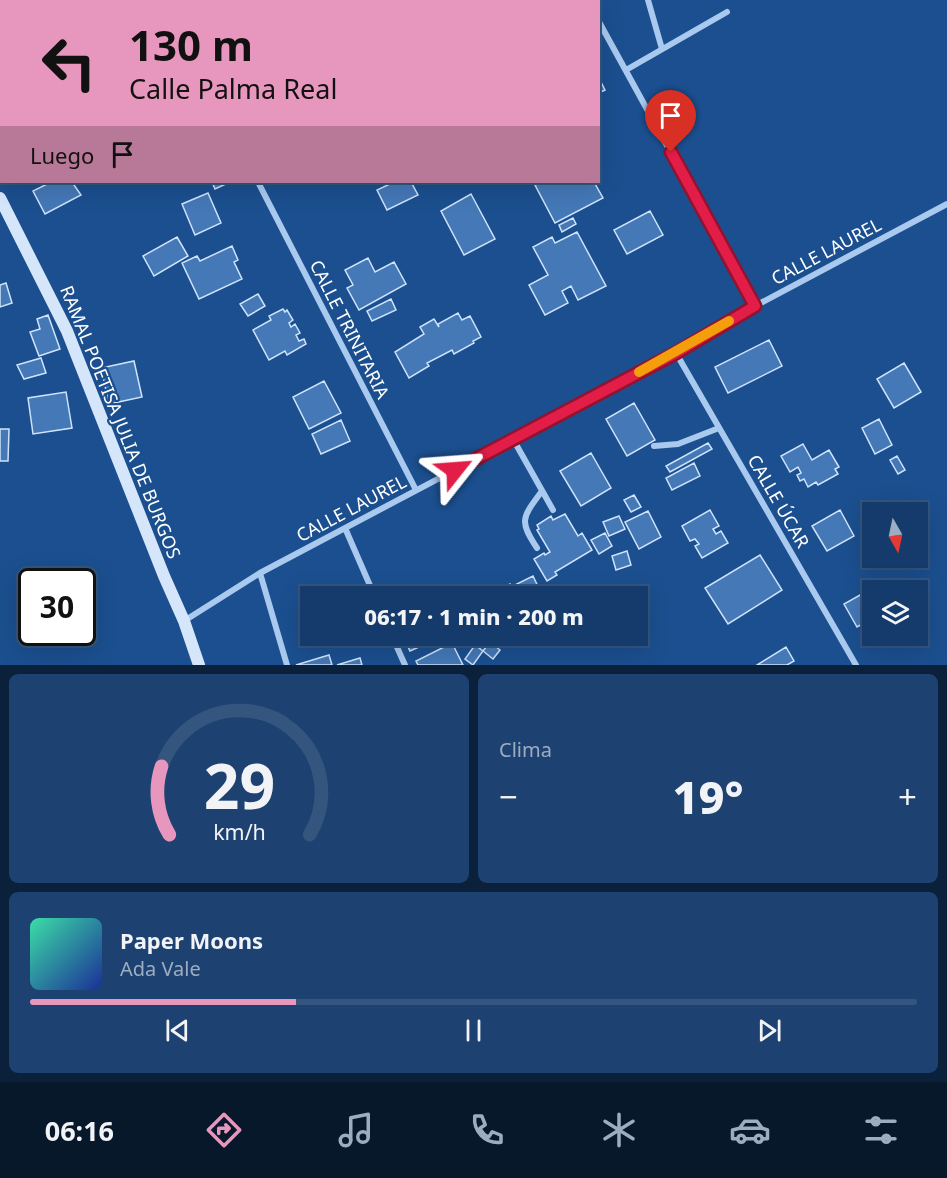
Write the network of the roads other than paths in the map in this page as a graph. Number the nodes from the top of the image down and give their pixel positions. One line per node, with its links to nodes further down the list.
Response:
1 (648, 0): 4 (street)
2 (726, 12): 4 (street)
3 (600, 24): 5 (street)
4 (662, 49): 5 (street)
5 (626, 70): 9 (street)
6 (259, 183): 14 (street, CALLE TRINITARIA)
7 (0, 198): 21 (street, RAMAL POETISA JULIA DE BURGOS)
8 (947, 204): 9 (street, CALLE LAUREL)
9 (755, 306): 10 (street, CALLE LAUREL)
10 (676, 353): 11 (street, CALLE ÚCAR); 12 (street, CALLE LAUREL)
11 (719, 428): 13 (street); 26 (street, CALLE ÚCAR)
12 (513, 439): 14 (street, CALLE LAUREL); 15 (street)
13 (654, 446)
14 (416, 490): 17 (street, CALLE LAUREL)
15 (542, 491): 16 (street); 18 (street)
16 (553, 510)
17 (345, 528): 19 (street, CALLE LAUREL); 20 (street)
18 (537, 548)
19 (260, 573): 21 (street, CALLE LAUREL); 24 (street)
20 (370, 586)
21 (184, 621): 23 (street, RAMAL POETISA JULIA DE BURGOS)
22 (396, 646): 25 (street)
23 (199, 665)
24 (287, 665)
25 (405, 665)
26 (856, 665)

